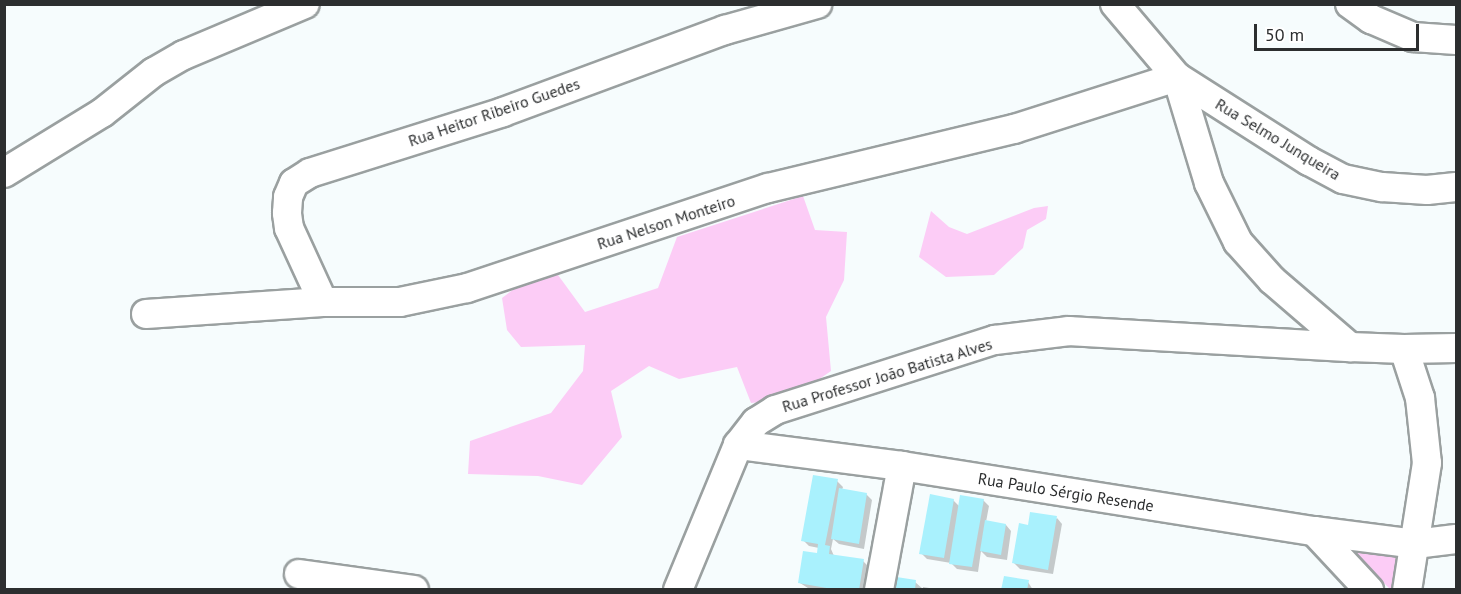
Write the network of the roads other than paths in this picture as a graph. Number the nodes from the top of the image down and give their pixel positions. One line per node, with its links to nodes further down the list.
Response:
1 (305, 4): 7 (street)
2 (817, 4): 9 (street, Rua Heitor Ribeiro Guedes)
3 (1115, 4): 6 (street)
4 (1350, 4): 5 (street)
5 (1456, 40)
6 (1177, 77): 8 (street, Rua Selmo Junqueira); 9 (street, Rua Nelson Monteiro); 11 (street)
7 (4, 173)
8 (1456, 187)
9 (323, 302): 10 (street, Rua Nelson Monteiro)
10 (146, 314)
11 (1350, 347): 13 (street, Rua Professor João Batista Alves); 14 (street, Rua Professor João Batista Alves)
12 (1456, 348): 13 (street, Rua Professor João Batista Alves)
13 (1404, 349): 18 (street)
14 (738, 445): 15 (street, Rua Paulo Sérgio Resende); 21 (street, Rua Professor João Batista Alves)
15 (902, 466): 16 (street, Rua Paulo Sérgio Resende); 22 (street)
16 (1314, 531): 18 (street, Rua Paulo Sérgio Resende); 23 (street)
17 (1456, 539): 18 (street, Rua Paulo Sérgio Resende)
18 (1415, 544): 24 (street)
19 (299, 574): 20 (street)
20 (414, 590)
21 (678, 590)
22 (879, 590)
23 (1369, 590)
24 (1407, 590)

